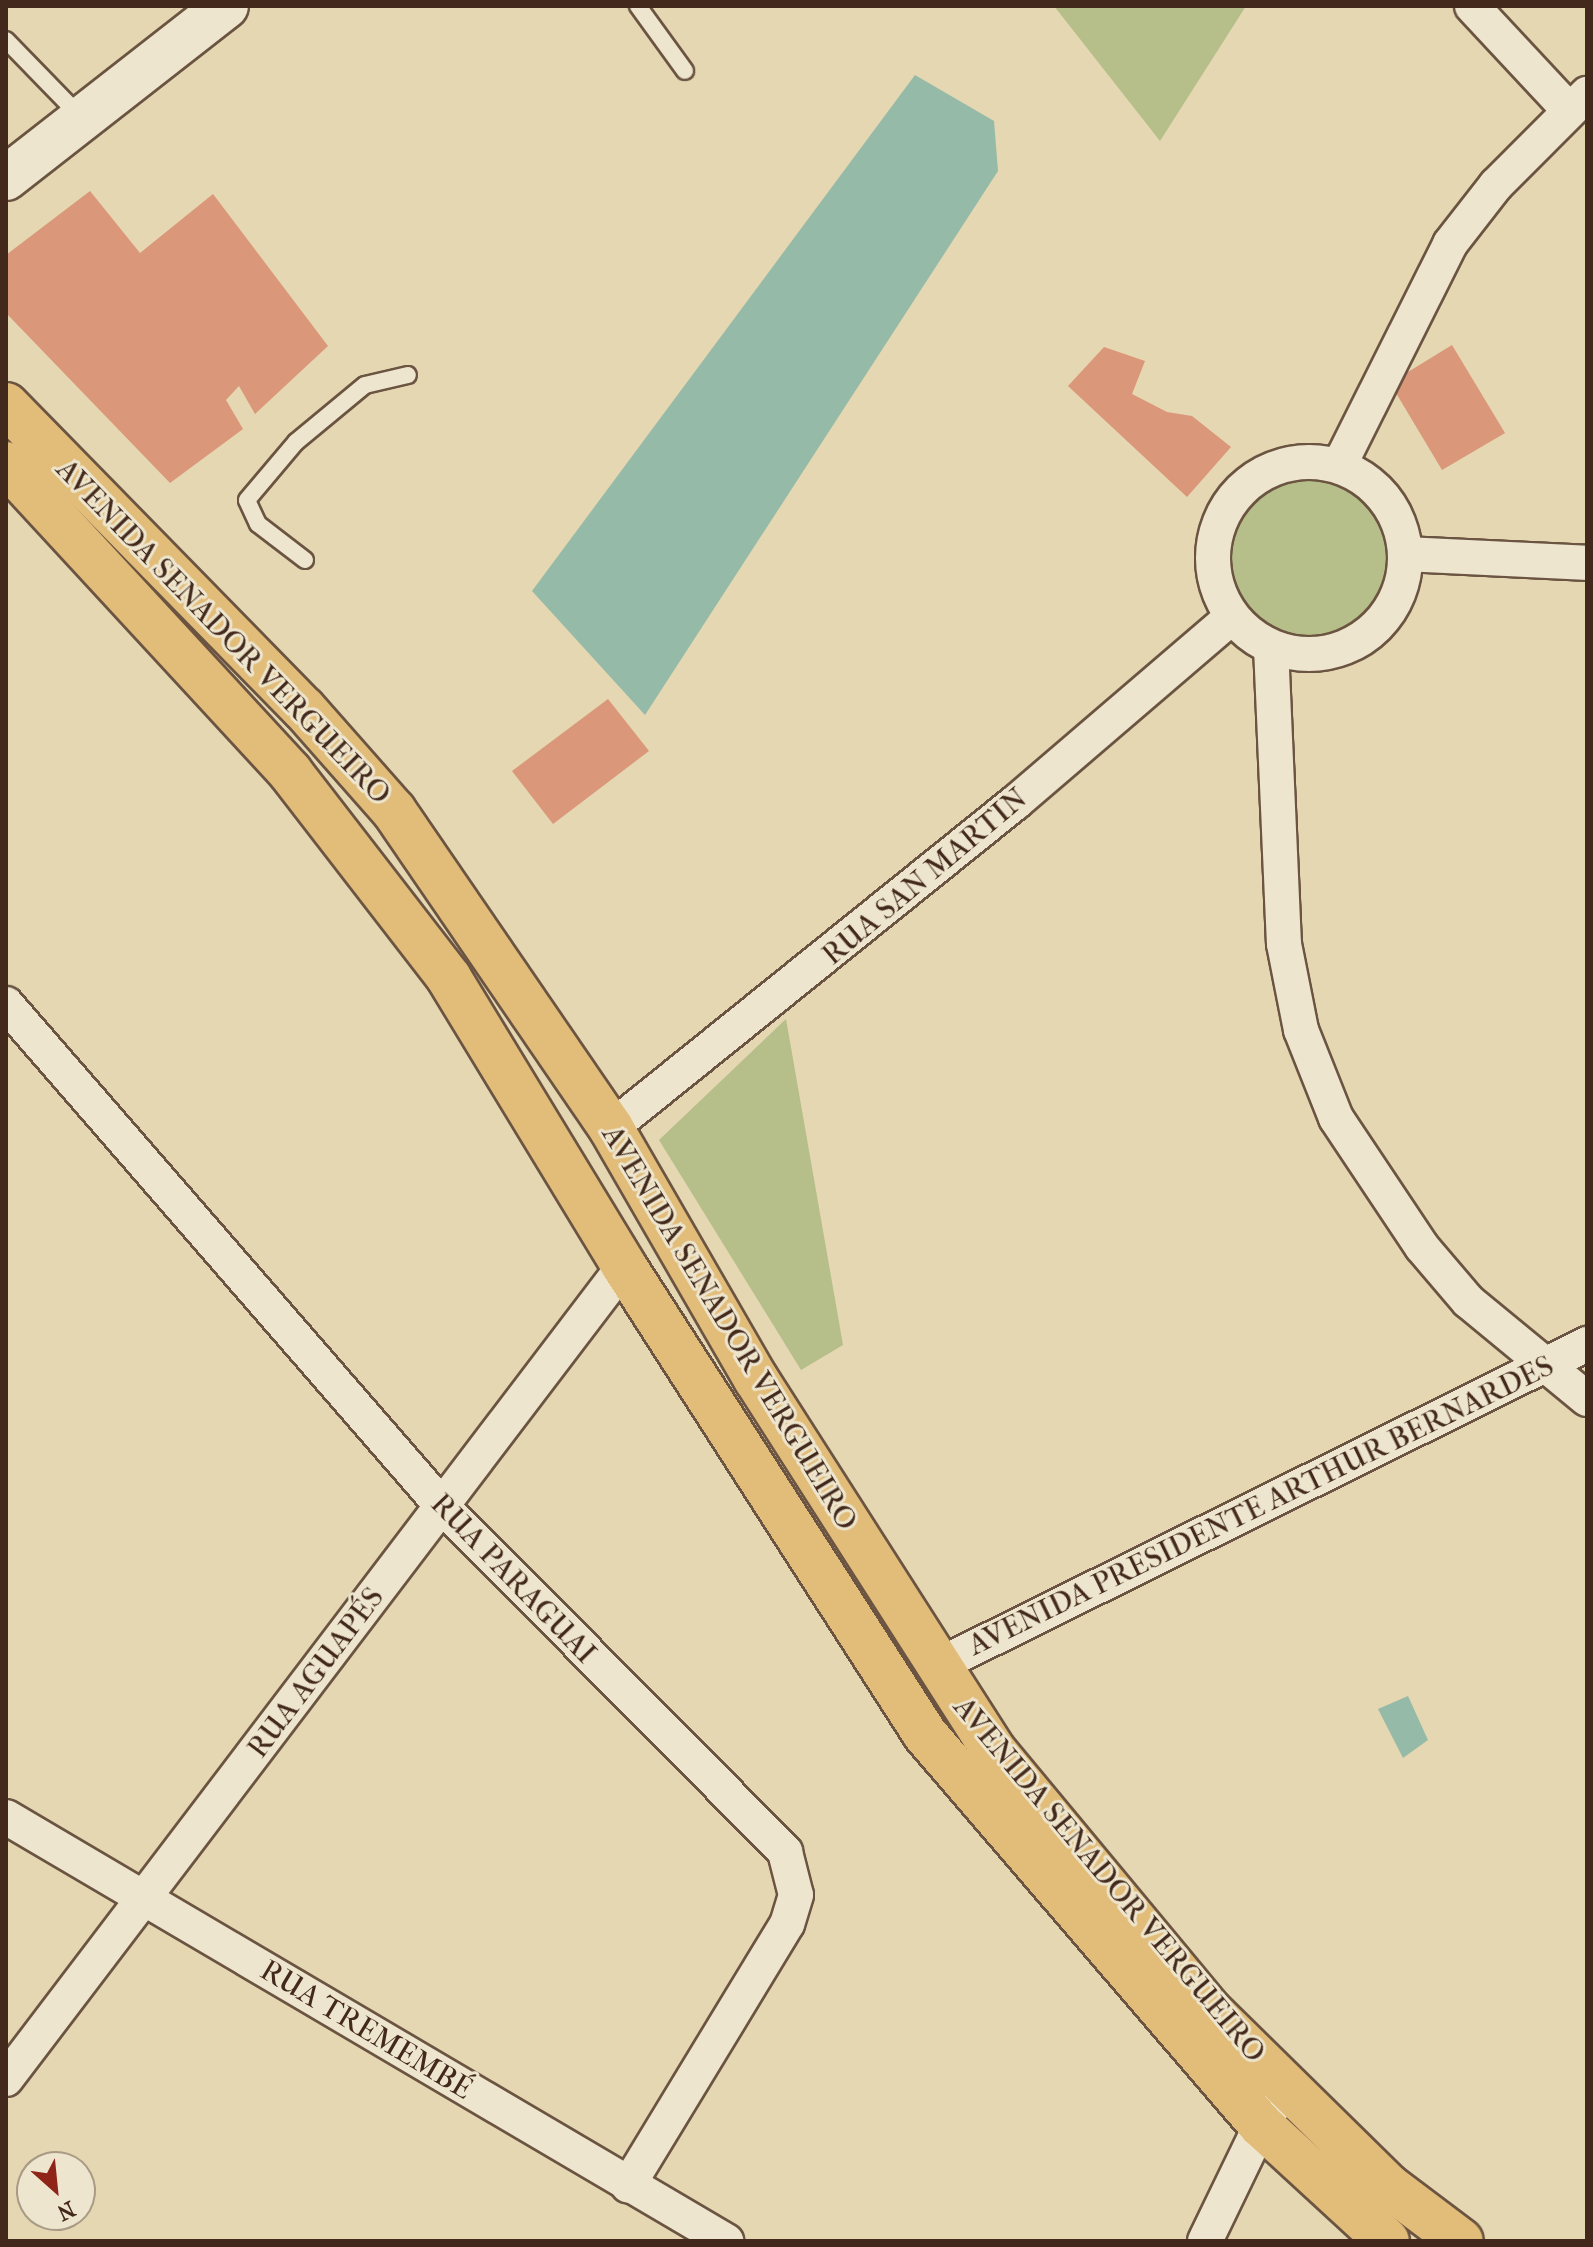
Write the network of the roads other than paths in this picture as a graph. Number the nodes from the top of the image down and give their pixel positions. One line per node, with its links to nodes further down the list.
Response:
1 (226, 6): 7 (main road)
2 (638, 6): 5 (lane)
3 (1472, 6): 6 (street)
4 (6, 40): 7 (lane)
5 (685, 71)
6 (1578, 102): 12 (street)
7 (82, 119): 8 (main road)
8 (6, 178)
9 (408, 375): 14 (lane)
10 (6, 405): 19 (main road, AVENIDA SENADOR VERGUEIRO)
11 (6, 464): 20 (main road, AVENIDA SENADOR VERGUEIRO)
12 (1339, 466): 13 (street); 16 (street)
13 (1406, 554): 15 (street); 17 (street)
14 (305, 560)
15 (1587, 563)
16 (1232, 617): 17 (street); 19 (street, RUA SAN MARTIN)
17 (1271, 647): 24 (street)
18 (6, 1004): 26 (street, RUA PARAGUAI)
19 (611, 1128): 20 (main road); 22 (main road, AVENIDA SENADOR VERGUEIRO)
20 (546, 1132): 21 (main road, AVENIDA SENADOR VERGUEIRO)
21 (624, 1266): 22 (main road); 26 (street, RUA AGUAPÉS); 27 (main road, AVENIDA SENADOR VERGUEIRO)
22 (719, 1318): 28 (main road, AVENIDA SENADOR VERGUEIRO)
23 (1587, 1344): 24 (street, AVENIDA PRESIDENTE ARTHUR BERNARDES)
24 (1542, 1367): 25 (street); 28 (street, AVENIDA PRESIDENTE ARTHUR BERNARDES)
25 (1587, 1399)
26 (442, 1506): 30 (street, RUA AGUAPÉS); 34 (street, RUA PARAGUAI)
27 (881, 1664): 28 (main road); 33 (main road, AVENIDA SENADOR VERGUEIRO)
28 (935, 1667): 32 (main road, AVENIDA SENADOR VERGUEIRO)
29 (6, 1817): 30 (street, RUA TREMEMBÉ)
30 (145, 1899): 31 (street, RUA AGUAPÉS); 34 (street, RUA TREMEMBÉ)
31 (6, 2079)
32 (1285, 2089): 33 (street); 38 (main road, AVENIDA SENADOR VERGUEIRO)
33 (1261, 2125): 36 (street); 37 (main road, AVENIDA SENADOR VERGUEIRO)
34 (628, 2185): 35 (street, RUA TREMEMBÉ)
35 (726, 2241)
36 (1205, 2241)
37 (1387, 2241)
38 (1461, 2241)

